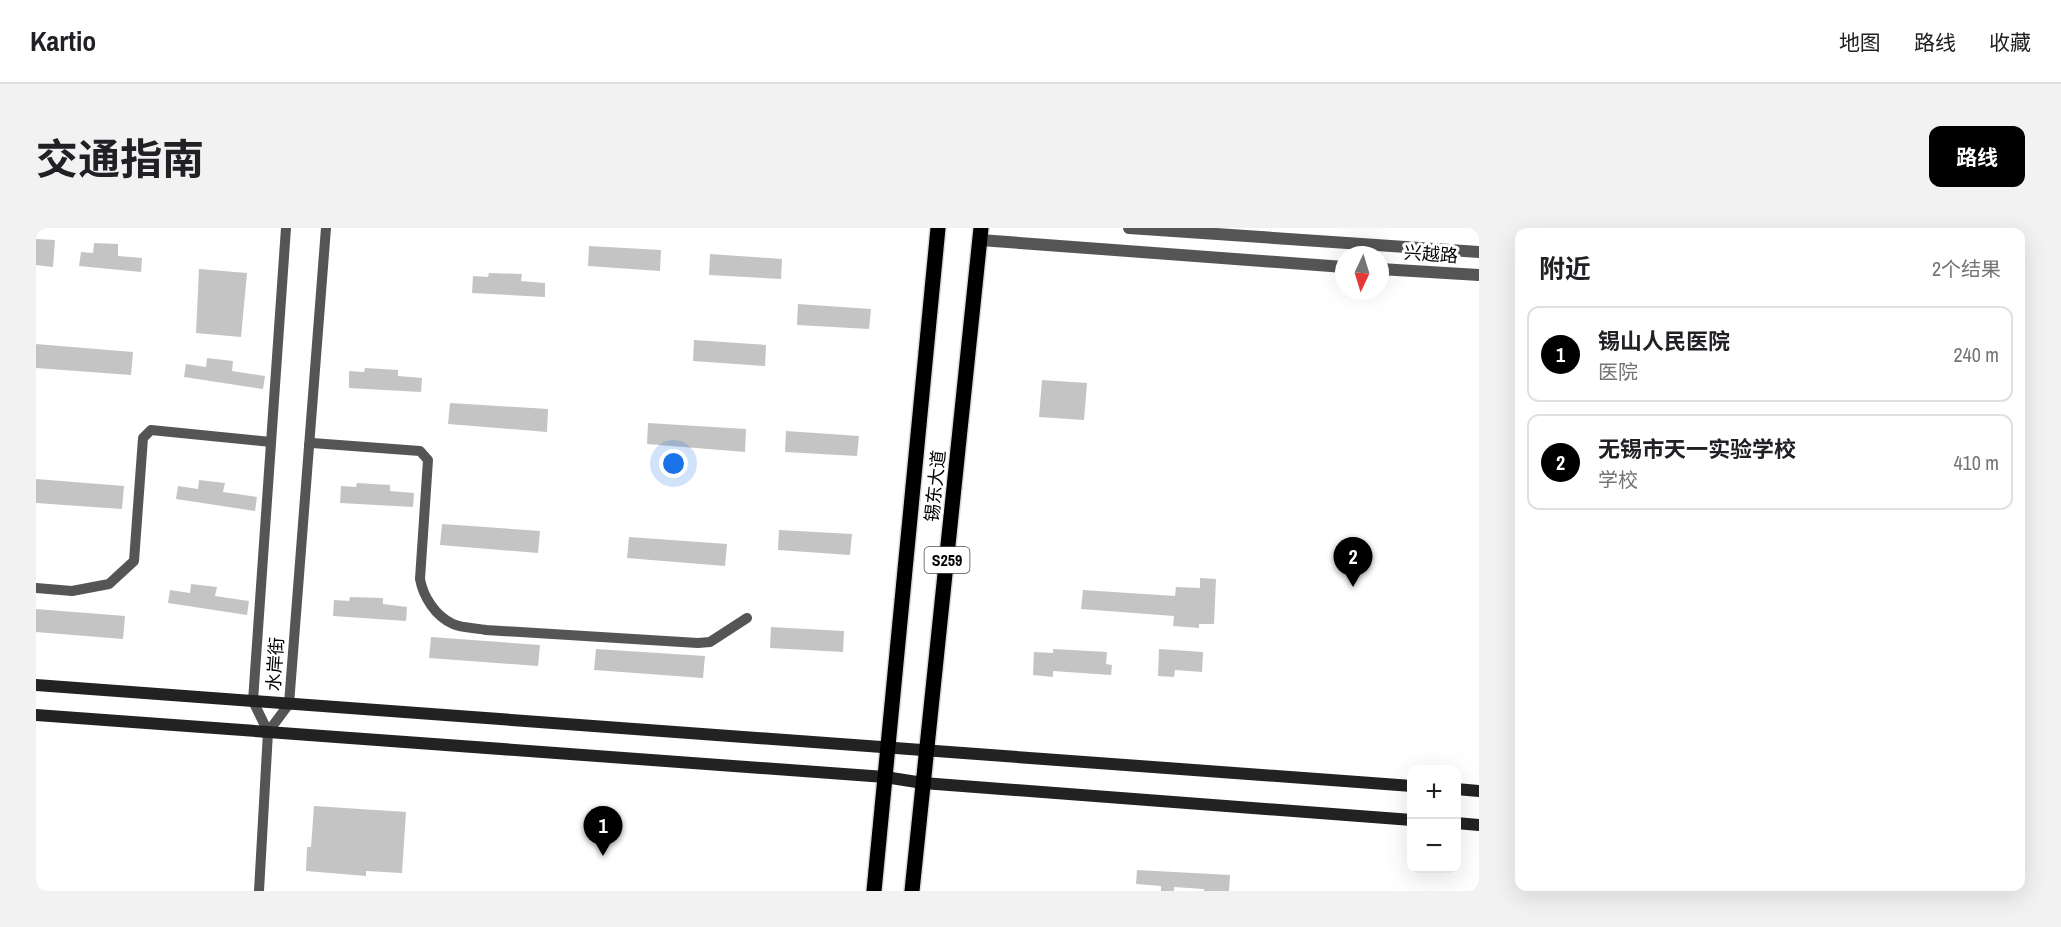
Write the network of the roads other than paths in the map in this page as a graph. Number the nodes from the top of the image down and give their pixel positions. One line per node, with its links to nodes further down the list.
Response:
1 (286, 228): 10 (street, 水岸街)
2 (326, 228): 11 (street, 水岸街)
3 (938, 228): 19 (main road, 锡东大道 / S259)
4 (1130, 228): 6 (street, 兴越路)
5 (981, 234): 7 (street); 20 (main road, 锡东大道 / S259)
6 (1479, 252)
7 (1335, 266)
8 (1389, 270): 9 (street, 兴越路)
9 (1479, 275)
10 (271, 442): 12 (street); 15 (street, 水岸街)
11 (309, 445): 13 (street); 16 (street, 水岸街)
12 (36, 588)
13 (747, 618)
14 (36, 685): 15 (main road)
15 (253, 701): 16 (main road); 18 (street, 水岸街)
16 (289, 704): 18 (street, 水岸街); 19 (main road)
17 (36, 715): 18 (main road)
18 (268, 732): 21 (main road); 29 (street)
19 (887, 748): 20 (main road); 21 (main road, 锡东大道 / S259)
20 (927, 752): 22 (main road, 锡东大道 / S259); 23 (main road)
21 (885, 777): 22 (main road); 30 (main road, 锡东大道 / S259)
22 (923, 783): 26 (main road); 31 (main road, 锡东大道 / S259)
23 (1407, 786)
24 (1461, 789): 25 (main road)
25 (1479, 791)
26 (1407, 820)
27 (1461, 823): 28 (main road)
28 (1479, 825)
29 (260, 891)
30 (874, 891)
31 (912, 891)

